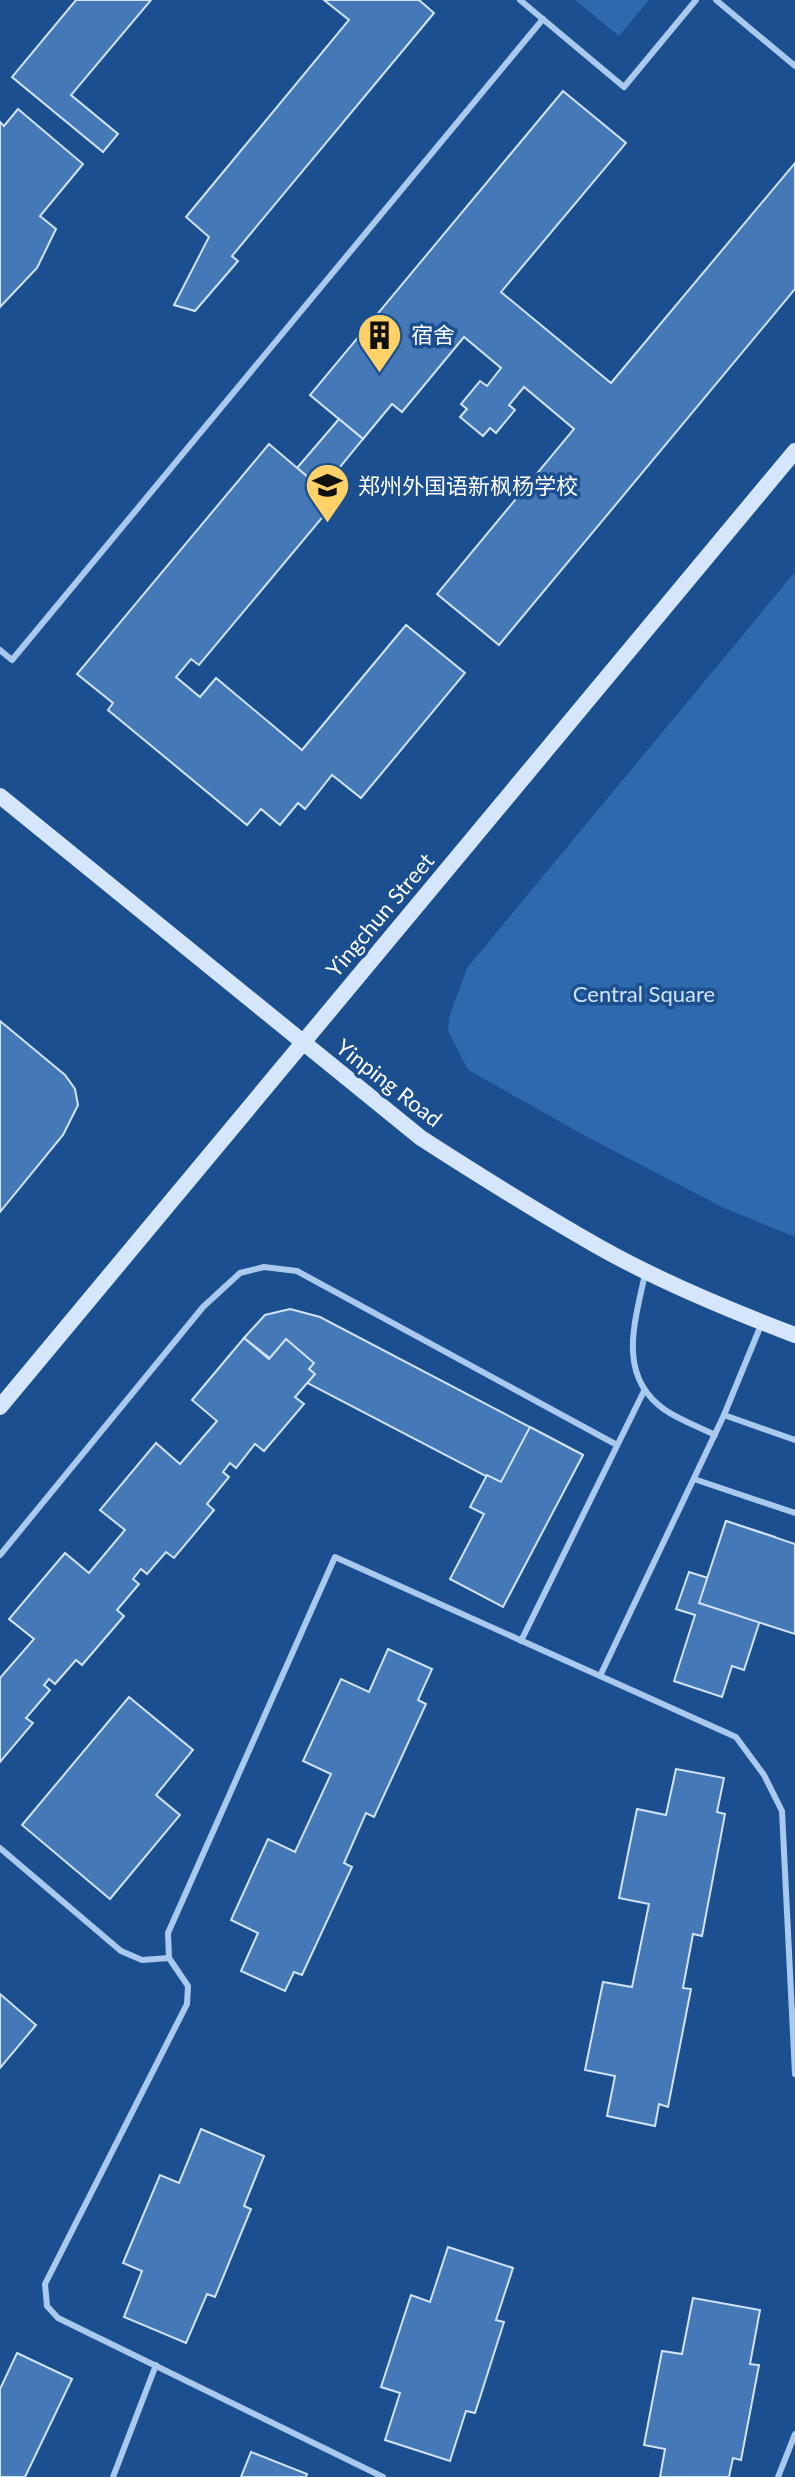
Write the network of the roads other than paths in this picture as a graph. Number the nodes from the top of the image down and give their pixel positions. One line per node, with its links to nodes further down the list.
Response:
1 (520, 0): 4 (lane)
2 (696, 0): 4 (lane)
3 (716, 0): 5 (lane)
4 (543, 19): 7 (lane)
5 (795, 66)
6 (795, 451): 9 (street, Yingchun Street)
7 (0, 650)
8 (0, 796): 9 (street, Yinping Road)
9 (303, 1042): 10 (street, Yinping Road); 14 (street, Yingchun Street)
10 (645, 1270): 11 (street, Yinping Road); 13 (lane)
11 (763, 1322): 12 (street, Yinping Road); 15 (lane)
12 (795, 1335)
13 (644, 1391): 16 (lane); 18 (lane)
14 (0, 1407)
15 (724, 1415): 16 (lane); 17 (lane)
16 (715, 1435): 19 (lane)
17 (795, 1440)
18 (617, 1445): 21 (lane); 22 (lane)
19 (694, 1479): 20 (lane); 23 (lane)
20 (795, 1513)
21 (0, 1555)
22 (521, 1641): 23 (lane); 25 (lane)
23 (600, 1676): 26 (lane)
24 (0, 1848): 25 (lane)
25 (169, 1958): 27 (lane)
26 (795, 2074)
27 (156, 2365): 29 (lane); 30 (lane)
28 (795, 2434): 31 (lane)
29 (113, 2477)
30 (383, 2477)
31 (778, 2477)

